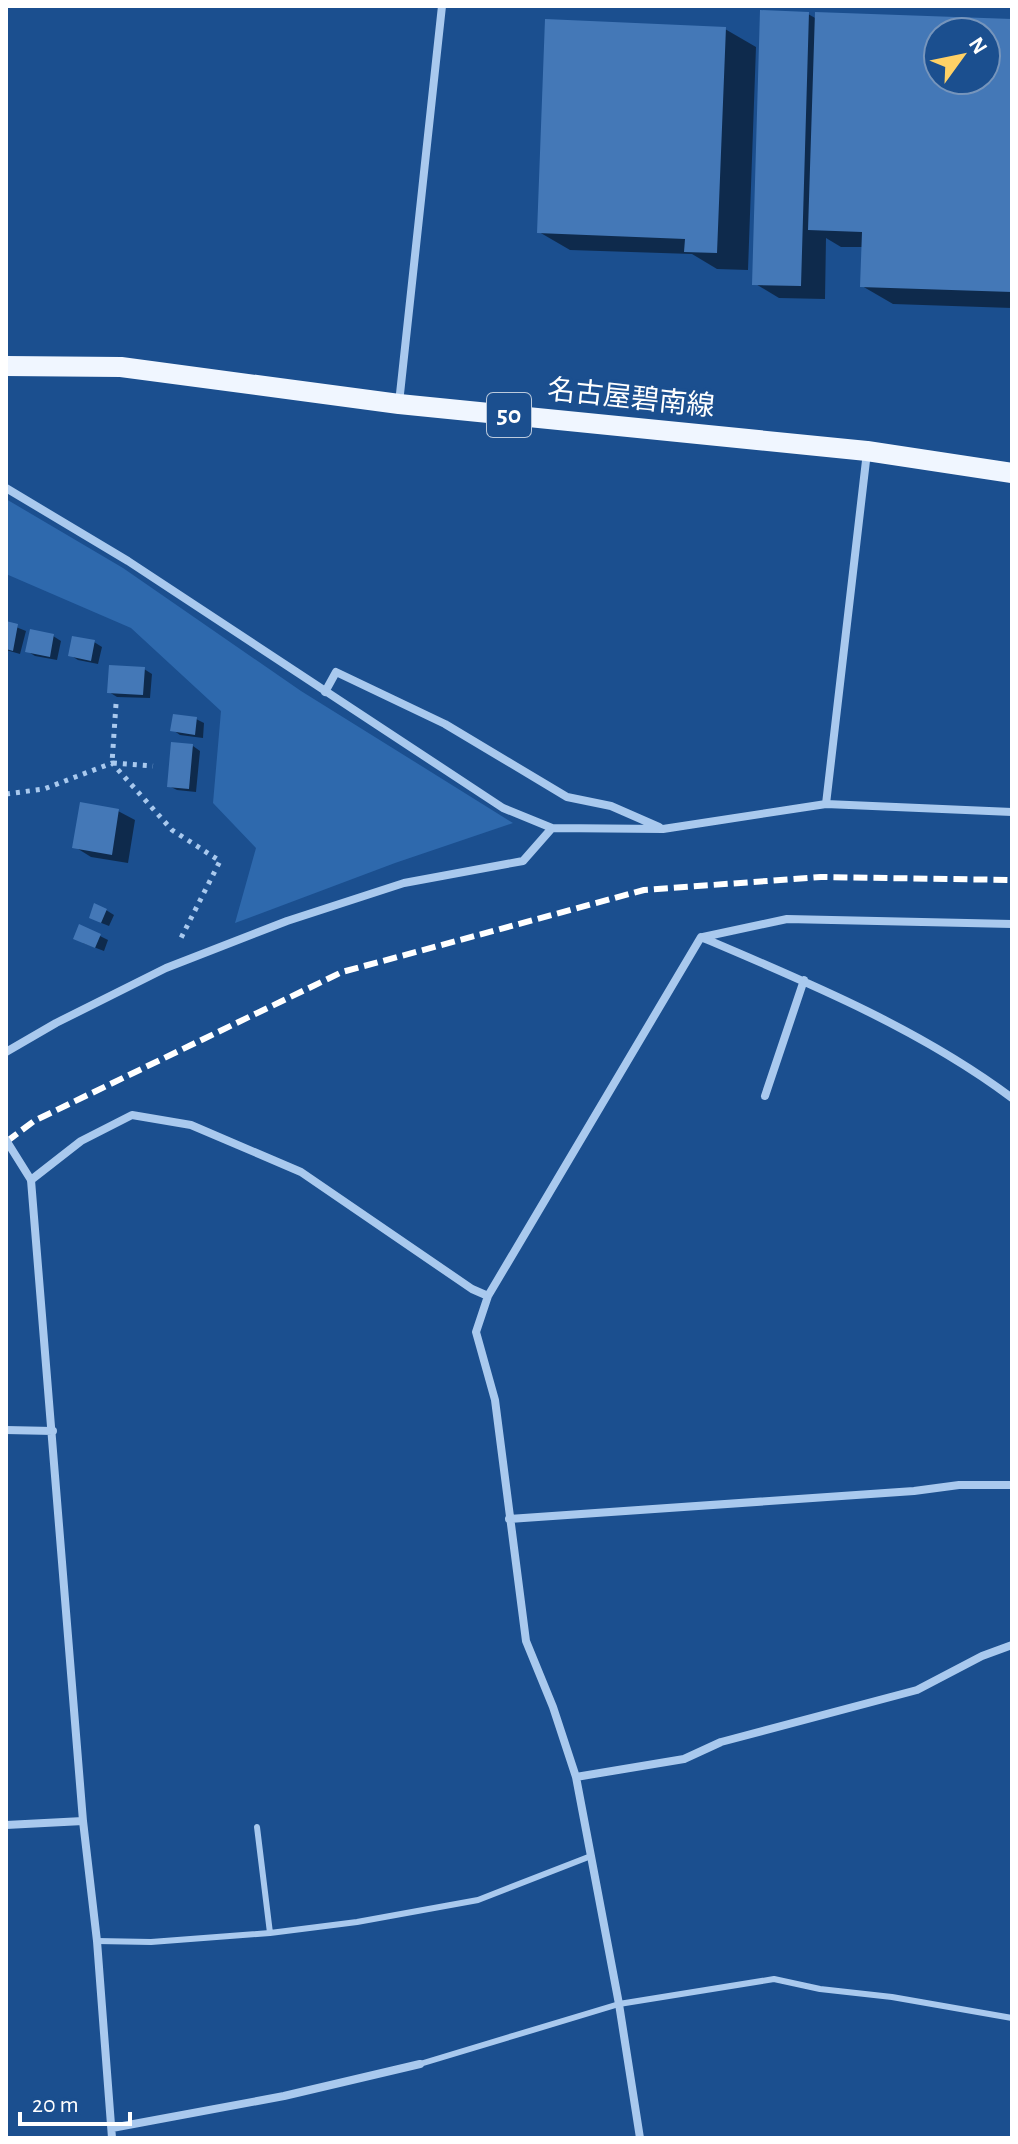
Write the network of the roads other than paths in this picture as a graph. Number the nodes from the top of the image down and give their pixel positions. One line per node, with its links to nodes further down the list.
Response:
1 (442, 6): 3 (street)
2 (6, 366): 3 (main road, 名古屋碧南線 / 50)
3 (399, 404): 4 (main road, 名古屋碧南線 / 50)
4 (867, 451): 5 (main road, 名古屋碧南線 / 50); 8 (street)
5 (1012, 473)
6 (6, 488): 7 (street)
7 (325, 692): 10 (street); 11 (street)
8 (826, 804): 9 (street); 11 (street)
9 (1012, 812)
10 (552, 828): 11 (street); 15 (street)
11 (663, 829)
12 (1012, 924): 13 (street)
13 (701, 937): 14 (street); 20 (street)
14 (804, 980): 16 (street); 17 (street)
15 (6, 1052)
16 (765, 1096)
17 (1012, 1098)
18 (6, 1140): 19 (street, bridge)
19 (31, 1180): 20 (street); 22 (street)
20 (488, 1296): 24 (street)
21 (6, 1430): 22 (street)
22 (53, 1431): 27 (street)
23 (1012, 1485): 24 (street)
24 (509, 1519): 26 (street)
25 (1012, 1645): 26 (street)
26 (576, 1777): 30 (street)
27 (83, 1821): 28 (street); 32 (street)
28 (6, 1825)
29 (257, 1827): 31 (lane)
30 (591, 1856): 31 (lane); 33 (street)
31 (270, 1933): 32 (lane)
32 (97, 1941): 36 (street)
33 (619, 2004): 34 (lane); 35 (lane); 37 (street)
34 (1012, 2018)
35 (420, 2064): 36 (street)
36 (112, 2133)
37 (640, 2138)

